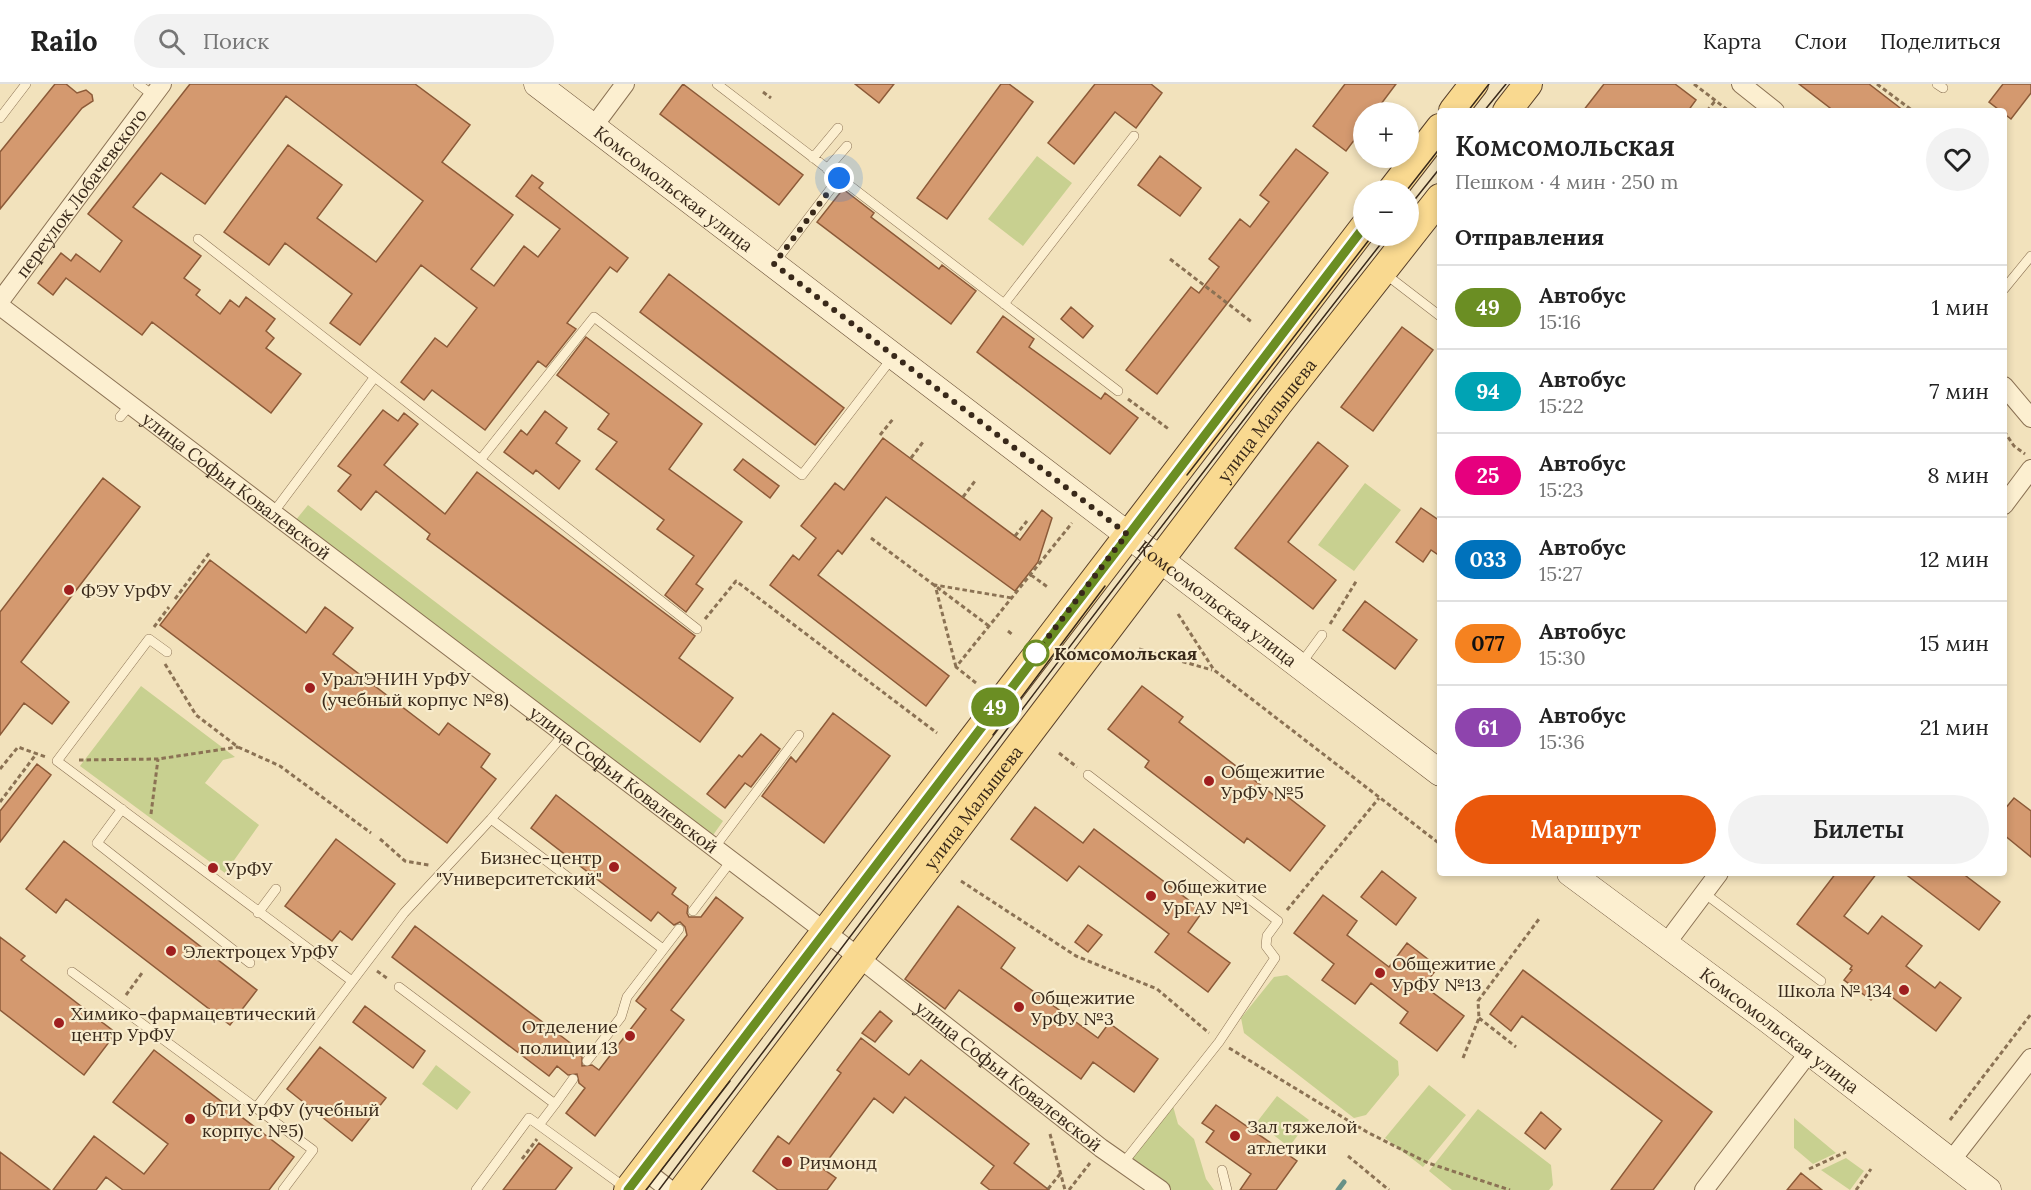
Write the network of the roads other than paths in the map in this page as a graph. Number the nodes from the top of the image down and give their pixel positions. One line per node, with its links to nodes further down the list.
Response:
1 (26, 84): 13 (lane)
2 (138, 84): 9 (lane)
3 (537, 84): 14 (main road, Комсомольская улица)
4 (625, 84): 14 (street)
5 (717, 84): 19 (lane)
6 (1474, 84): 10 (main road)
7 (1528, 84): 11 (main road)
8 (1741, 84): 12 (street)
9 (158, 90): 30 (street, переулок Лобачевского)
10 (1455, 108)
11 (1509, 108)
12 (1771, 108)
13 (0, 118)
14 (593, 127): 27 (main road, Комсомольская улица)
15 (838, 128): 19 (lane)
16 (1437, 132): 22 (main road)
17 (1134, 136): 31 (lane)
18 (847, 146): 20 (lane)
19 (813, 158): 20 (lane)
20 (827, 169): 21 (lane)
21 (839, 178): 27 (lane); 31 (lane)
22 (1400, 180)
23 (1437, 202): 28 (main road, улица Малышева)
24 (198, 239): 35 (lane)
25 (1353, 241): 43 (main road)
26 (2031, 256): 29 (lane)
27 (774, 264): 34 (main road, Комсомольская улица)
28 (1382, 272): 33 (lane); 44 (main road, улица Малышева)
29 (2007, 285)
30 (0, 301)
31 (1004, 304): 37 (lane)
32 (0, 306): 42 (street, улица Софьи Ковалевской)
33 (1437, 314)
34 (894, 356): 39 (lane); 43 (main road, Комсомольская улица)
35 (374, 378): 39 (lane); 42 (lane)
36 (2007, 390): 38 (street)
37 (1118, 391)
38 (2031, 418)
39 (481, 459): 45 (lane)
40 (2031, 469): 41 (street)
41 (2007, 501)
42 (273, 513): 49 (street, улица Софьи Ковалевской)
43 (1127, 534): 44 (main road, Комсомольская улица); 64 (main road)
44 (1160, 559): 48 (main road, Комсомольская улица); 67 (main road, улица Малышева)
45 (697, 629)
46 (1322, 635): 48 (lane)
47 (167, 652): 53 (lane)
48 (1300, 666): 51 (main road, Комсомольская улица)
49 (564, 734): 54 (lane); 55 (street, улица Софьи Ковалевской)
50 (799, 735): 55 (lane)
51 (1437, 771)
52 (1088, 775): 80 (lane)
53 (122, 809): 62 (lane); 68 (lane)
54 (491, 819): 66 (lane); 70 (lane)
55 (714, 848): 56 (street, улица Софьи Ковалевской)
56 (731, 861): 61 (lane); 64 (street, улица Софьи Ковалевской)
57 (1574, 876): 65 (main road, Комсомольская улица)
58 (1717, 876): 60 (street)
59 (276, 889): 62 (lane)
60 (1704, 893): 65 (street); 71 (lane)
61 (693, 911)
62 (258, 913): 70 (lane)
63 (679, 929): 66 (lane)
64 (824, 932): 67 (street, улица Софьи Ковалевской); 83 (main road)
65 (1665, 945): 73 (main road, Комсомольская улица)
66 (663, 949): 75 (lane)
67 (858, 957): 80 (street, улица Софьи Ковалевской); 87 (main road, улица Малышева)
68 (250, 963)
69 (72, 972): 78 (lane)
70 (352, 981): 78 (lane)
71 (1821, 981)
72 (399, 987): 77 (lane)
73 (1810, 1051): 81 (main road, Комсомольская улица); 90 (street)
74 (2031, 1058): 81 (street)
75 (587, 1061)
76 (573, 1079): 77 (lane)
77 (555, 1104): 79 (lane)
78 (256, 1108): 84 (lane)
79 (542, 1128): 83 (lane); 85 (lane)
80 (1124, 1162): 88 (street, улица Софьи Ковалевской)
81 (1950, 1162): 91 (main road, Комсомольская улица)
82 (1222, 1170): 89 (lane)
83 (633, 1183): 86 (street)
84 (283, 1190)
85 (476, 1190)
86 (670, 1190)
87 (683, 1190)
88 (1161, 1190)
89 (1227, 1190)
90 (1704, 1190)
91 (1988, 1190)

